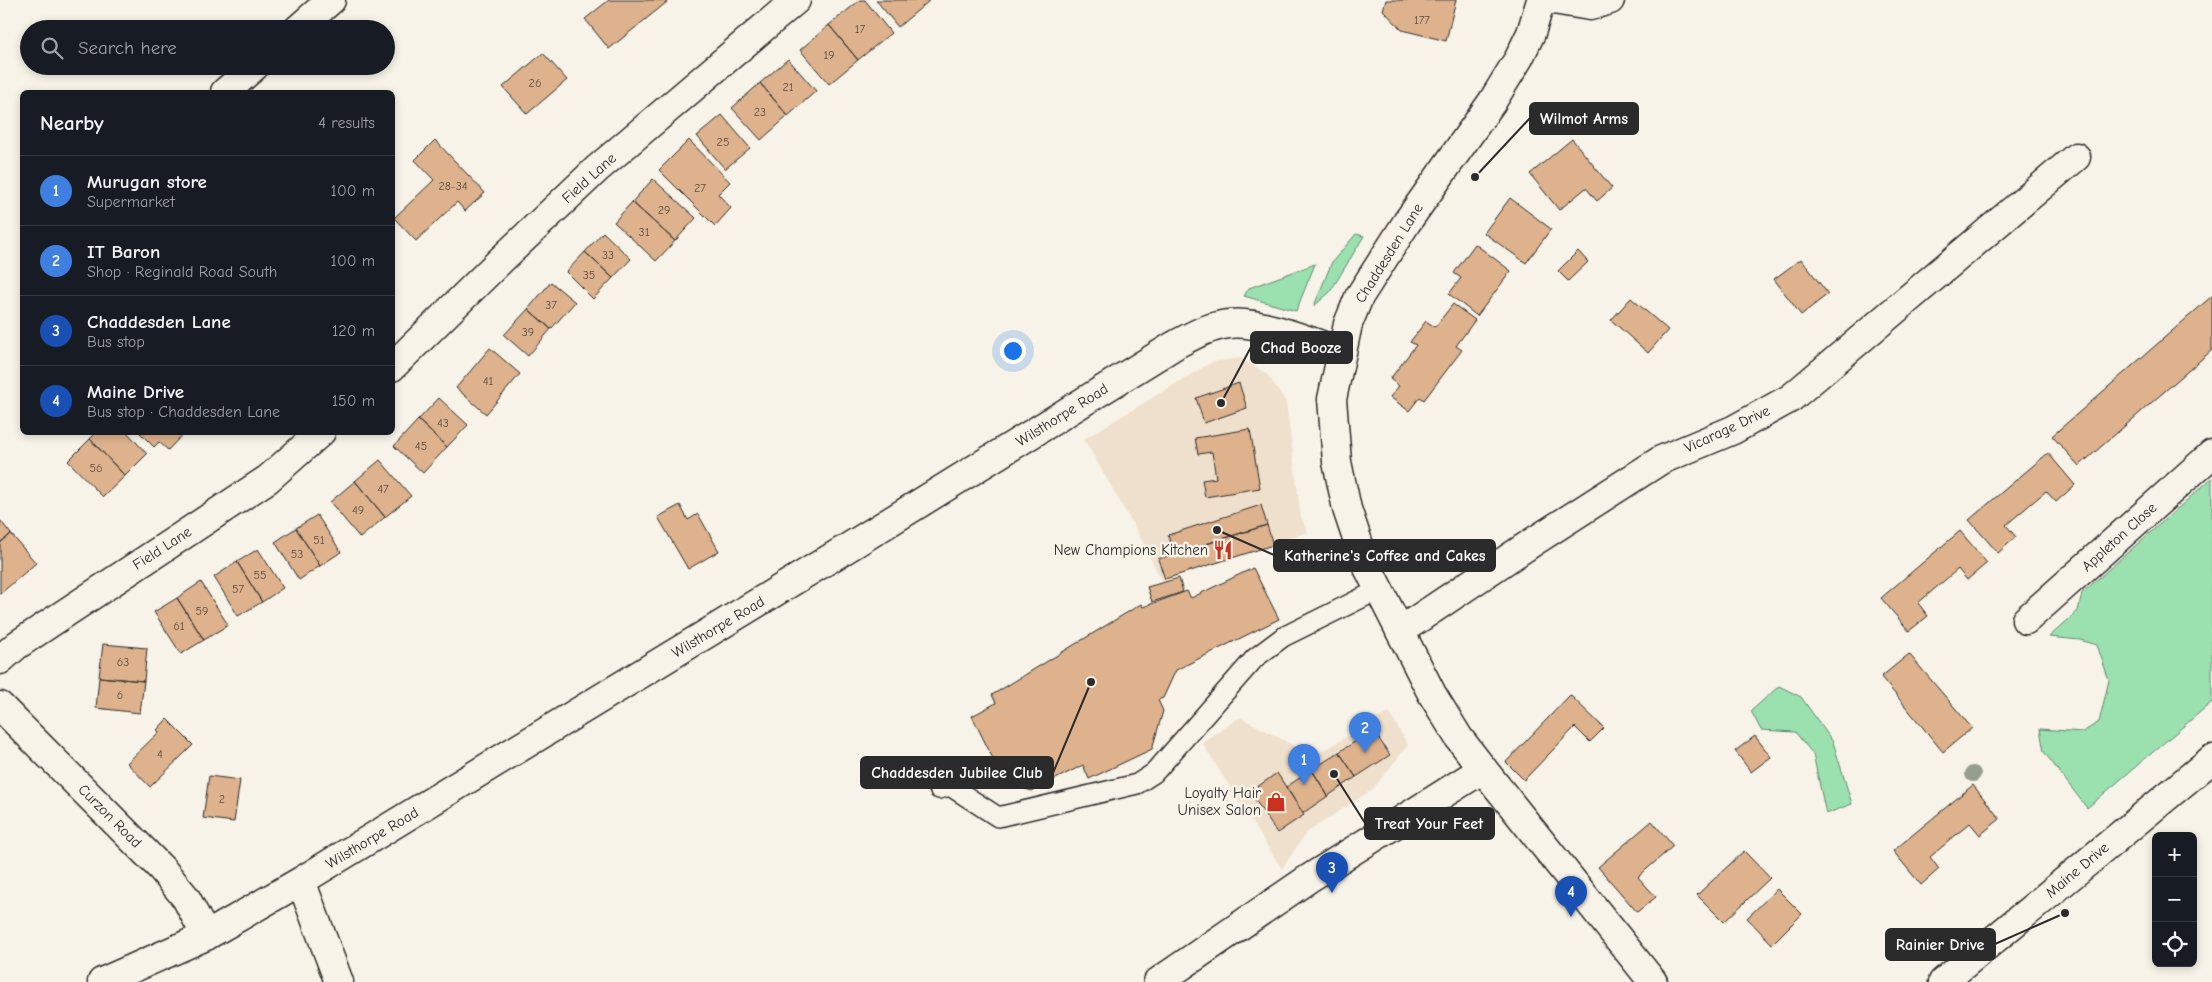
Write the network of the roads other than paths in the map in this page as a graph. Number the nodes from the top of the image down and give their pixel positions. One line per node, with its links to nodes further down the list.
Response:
1 (330, 0): 6 (street)
2 (796, 0): 11 (street, Field Lane)
3 (1541, 0): 10 (street, Chaddesden Lane)
4 (1553, 0): 5 (street)
5 (1610, 0)
6 (308, 20)
7 (245, 75): 8 (street)
8 (227, 90)
9 (2076, 157): 16 (street, Vicarage Drive)
10 (1341, 352): 14 (street, Chaddesden Lane); 22 (street, Wilsthorpe Road)
11 (395, 364)
12 (318, 435): 17 (street, Field Lane)
13 (2212, 454): 15 (street, Appleton Close)
14 (1380, 589): 16 (street, Chaddesden Lane); 21 (lane)
15 (2026, 620)
16 (1400, 631): 20 (street, Chaddesden Lane)
17 (0, 660)
18 (0, 706): 23 (street, Curzon Road)
19 (2212, 758): 28 (street, Maine Drive)
20 (1482, 769): 24 (street, Chaddesden Lane); 27 (street)
21 (939, 789)
22 (301, 881): 23 (street, Wilsthorpe Road); 26 (street)
23 (206, 936): 25 (street, Wilsthorpe Road)
24 (1646, 980)
25 (102, 982)
26 (339, 982)
27 (1158, 982)
28 (1943, 982)

